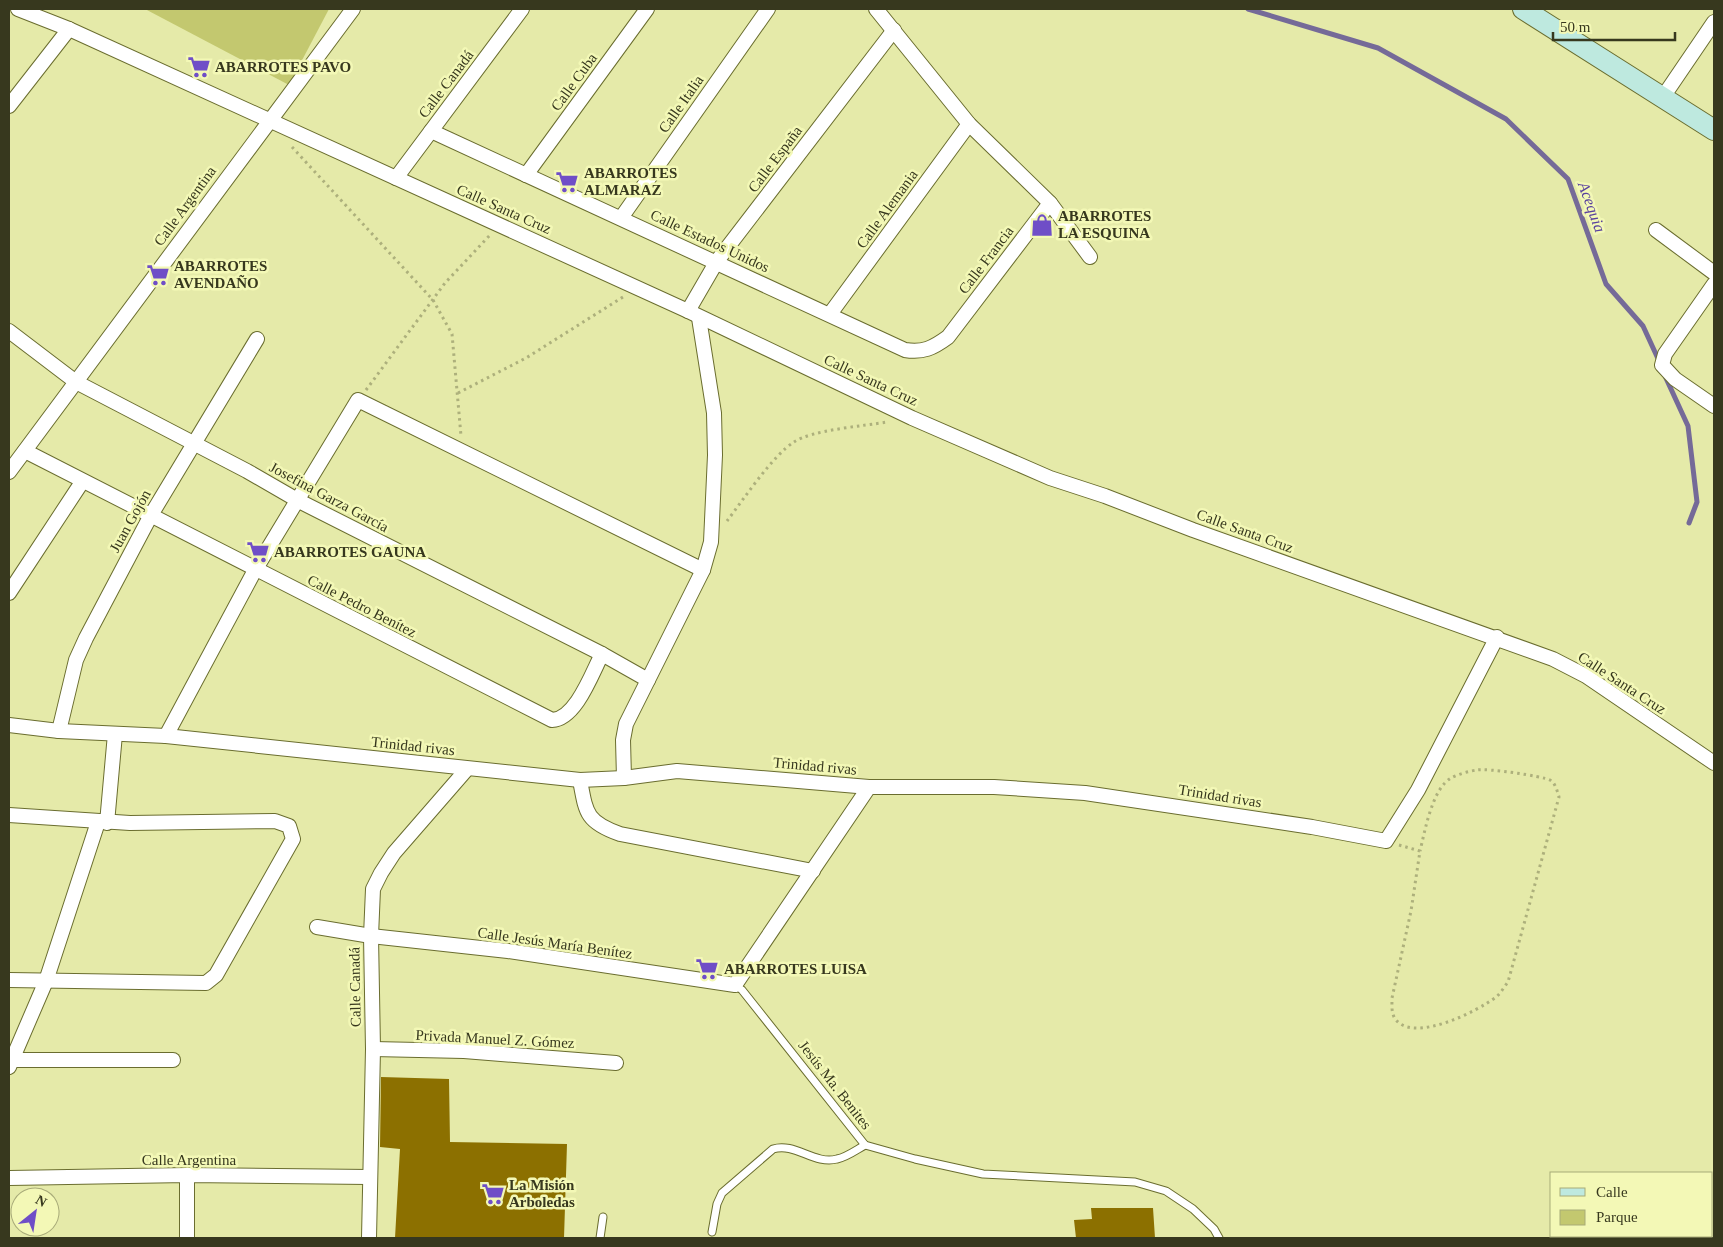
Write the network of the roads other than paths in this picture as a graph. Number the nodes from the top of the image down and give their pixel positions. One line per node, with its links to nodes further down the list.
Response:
1 (18, 9): 9 (street, Calle Santa Cruz)
2 (353, 9): 13 (street, Calle Argentina)
3 (522, 9): 16 (street, Calle Canadá)
4 (647, 9): 17 (street, Calle Cuba)
5 (768, 9): 20 (street, Calle Italia)
6 (876, 9): 10 (street)
7 (1523, 9): 11 (street)
8 (1714, 22): 11 (street)
9 (69, 30): 12 (street); 13 (street, Calle Santa Cruz)
10 (894, 30): 14 (street); 23 (street, Calle España)
11 (1662, 97): 15 (street)
12 (9, 106)
13 (268, 121): 18 (street, Calle Santa Cruz); 31 (street, Calle Argentina)
14 (969, 124): 19 (street); 27 (street, Calle Alemania)
15 (1714, 130)
16 (431, 131): 17 (street, Calle Estados Unidos); 18 (street, Calle Canadá)
17 (526, 174): 20 (street, Calle Estados Unidos)
18 (396, 178): 26 (street, Calle Santa Cruz)
19 (1050, 202): 22 (street); 29 (street, Calle Francia)
20 (621, 218): 23 (street, Calle Estados Unidos)
21 (1656, 230): 24 (street)
22 (1090, 257)
23 (717, 262): 26 (street, Calle España); 27 (street, Calle Estados Unidos)
24 (1714, 273)
25 (1714, 284): 32 (street)
26 (693, 314): 40 (street); 42 (street, Calle Santa Cruz)
27 (830, 314): 29 (street, Calle Estados Unidos)
28 (9, 331): 31 (street, Josefina Garza García)
29 (948, 337)
30 (257, 340): 33 (street, Juan Gojón)
31 (76, 382): 33 (street, Josefina Garza García); 34 (street, Calle Argentina)
32 (1714, 406)
33 (195, 445): 37 (street, Josefina Garza García); 38 (street, Juan Gojón)
34 (24, 451): 35 (street, Calle Argentina); 36 (street, Calle Pedro Benítez)
35 (9, 472)
36 (82, 482): 38 (street, Calle Pedro Benítez); 41 (street)
37 (299, 500): 39 (street); 40 (street); 43 (street, Josefina Garza García)
38 (151, 515): 39 (street, Calle Pedro Benítez); 46 (street, Juan Gojón)
39 (254, 570): 43 (street, Calle Pedro Benítez); 48 (street)
40 (703, 570): 44 (street)
41 (9, 593)
42 (1497, 637): 49 (street, Calle Santa Cruz); 53 (street, Trinidad rivas)
43 (602, 654): 44 (street, Josefina Garza García)
44 (648, 680): 51 (street)
45 (9, 725): 46 (street, Trinidad rivas)
46 (59, 731): 47 (street, Trinidad rivas)
47 (114, 734): 48 (street, Trinidad rivas); 55 (street)
48 (166, 736): 50 (street, Trinidad rivas)
49 (1714, 763)
50 (467, 769): 52 (street, Trinidad rivas); 58 (street, Calle Canadá)
51 (624, 778): 52 (street, Trinidad rivas); 53 (street, Trinidad rivas)
52 (580, 780): 56 (street)
53 (869, 787): 56 (street)
54 (9, 815): 55 (street)
55 (102, 823): 60 (street); 60 (street)
56 (813, 871): 61 (street)
57 (317, 927): 58 (street, Calle Jesús María Benítez)
58 (371, 936): 61 (street, Calle Jesús María Benítez); 62 (street, Calle Canadá)
59 (9, 980): 60 (street)
60 (46, 981): 64 (street)
61 (735, 985): 66 (lane, Jesús Ma. Benites)
62 (372, 1049): 65 (street, Privada Manuel Z. Gómez); 68 (street, Calle Canadá)
63 (173, 1060): 64 (street)
64 (9, 1062)
65 (616, 1064)
66 (865, 1145): 71 (lane); 75 (lane, Jesús Ma. Benites)
67 (187, 1175): 68 (street, Calle Argentina); 69 (street, Calle Argentina); 72 (street)
68 (369, 1177): 73 (street, Calle Canadá)
69 (9, 1178)
70 (603, 1217): 74 (lane)
71 (712, 1232)
72 (187, 1238)
73 (370, 1238)
74 (600, 1238)
75 (1219, 1238)

